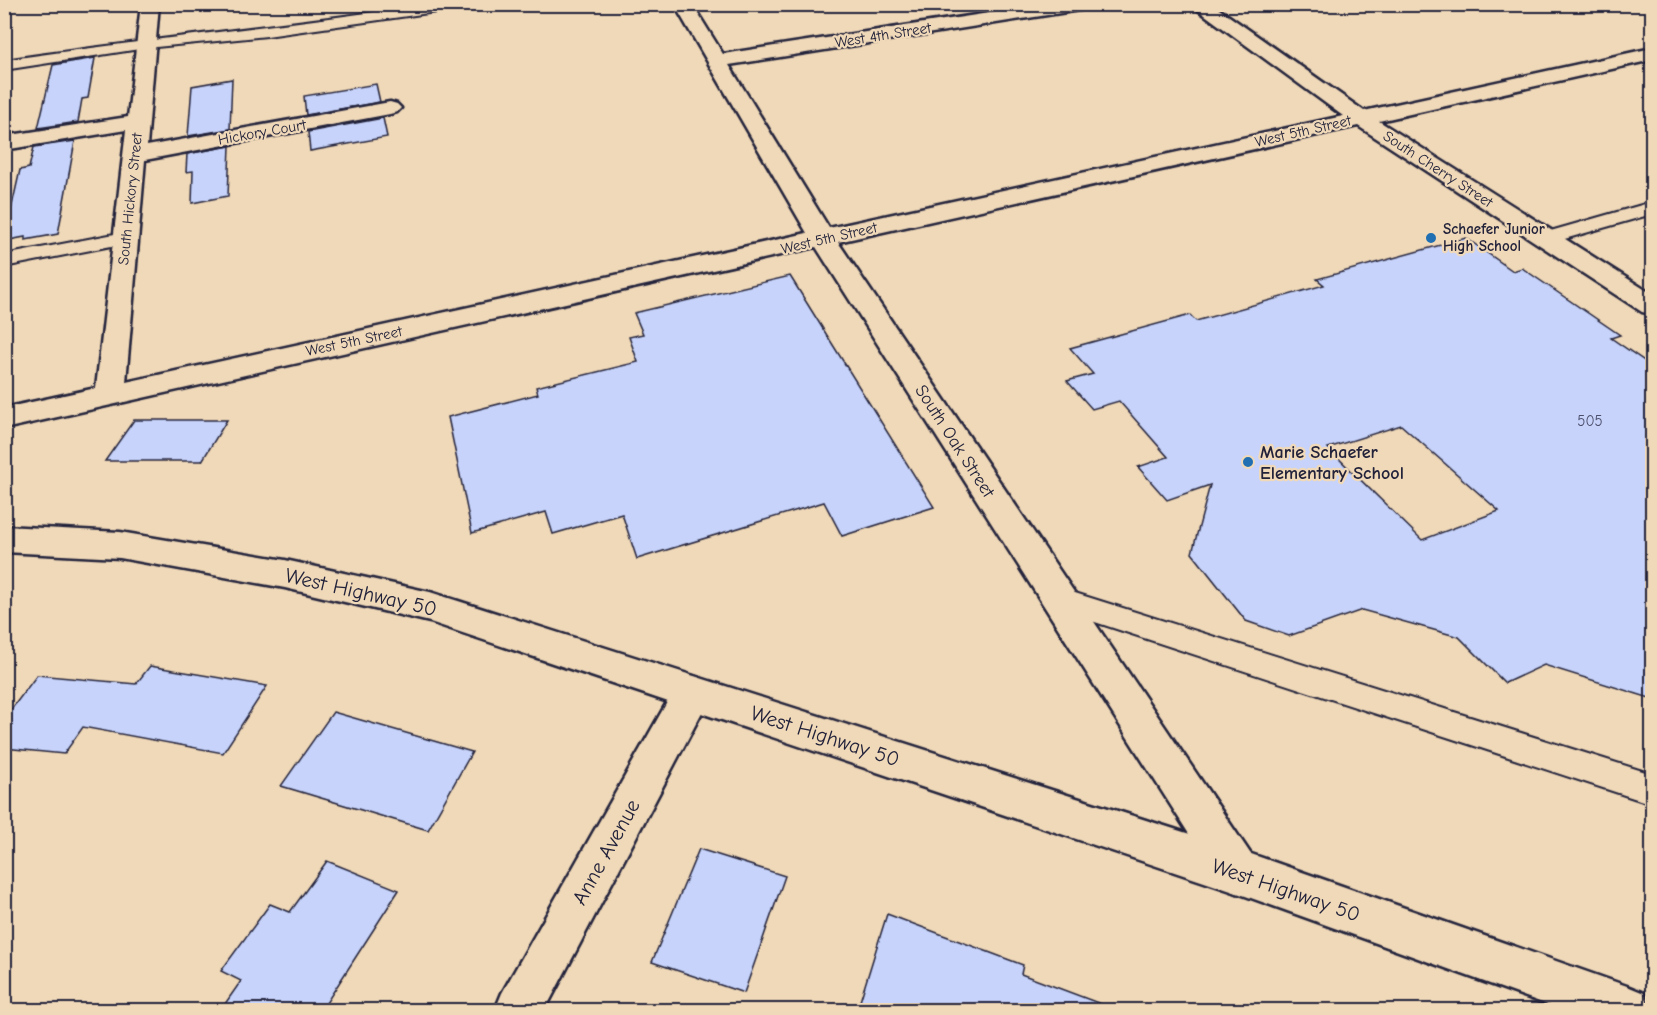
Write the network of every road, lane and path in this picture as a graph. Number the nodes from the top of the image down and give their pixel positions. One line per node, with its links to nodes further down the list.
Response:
1 (150, 4): 6 (street, South Hickory Street)
2 (683, 4): 8 (street, South Oak Street)
3 (1086, 4): 8 (street, West 4th Street)
4 (1198, 4): 11 (street, South Cherry Street)
5 (457, 5): 6 (lane)
6 (146, 44): 9 (lane); 12 (street, South Hickory Street)
7 (1653, 54): 11 (street, West 5th Street)
8 (715, 60): 18 (street, South Oak Street)
9 (4, 65)
10 (390, 108): 14 (street, Hickory Court)
11 (1360, 118): 17 (street, South Cherry Street); 18 (street, West 5th Street)
12 (138, 122): 13 (street); 14 (street, South Hickory Street)
13 (4, 143)
14 (134, 155): 16 (street, South Hickory Street)
15 (1653, 208): 17 (lane)
16 (125, 238): 19 (lane); 21 (street, South Hickory Street)
17 (1547, 238): 20 (street, South Cherry Street)
18 (823, 239): 21 (street, West 5th Street); 24 (street, South Oak Street)
19 (4, 261)
20 (1653, 306)
21 (110, 394): 22 (street, West 5th Street)
22 (4, 419)
23 (4, 539): 25 (street, West Highway 50)
24 (1059, 599): 26 (lane); 27 (street, South Oak Street)
25 (693, 693): 27 (street, West Highway 50); 28 (street, Anne Avenue)
26 (1653, 789)
27 (1237, 872): 29 (street, West Highway 50)
28 (519, 1011)
29 (1627, 1011)

